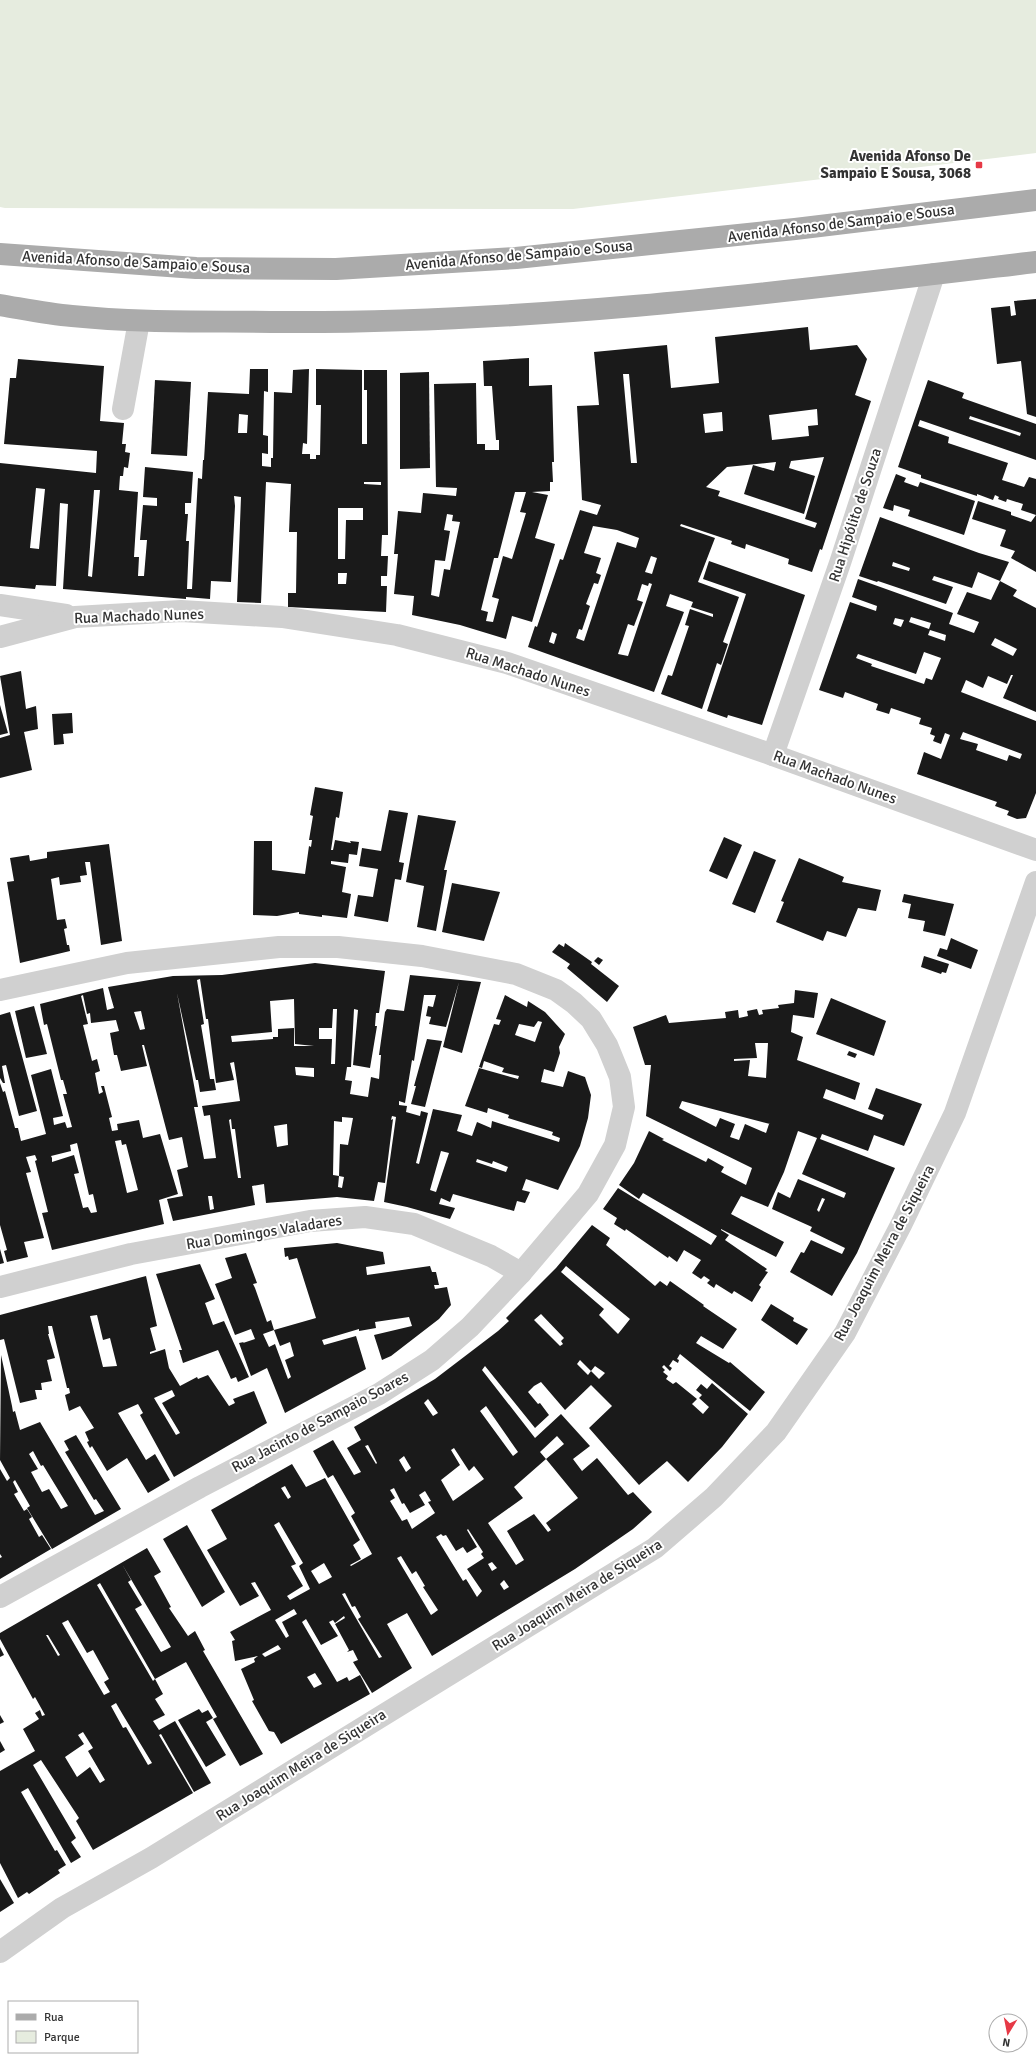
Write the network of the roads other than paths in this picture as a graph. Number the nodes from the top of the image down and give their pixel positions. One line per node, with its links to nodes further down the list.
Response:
1 (1036, 200): 2 (main road, Avenida Afonso de Sampaio e Sousa)
2 (0, 254)
3 (1036, 262): 4 (main road)
4 (934, 274): 6 (main road); 11 (street, Rua Hipólito de Souza)
5 (0, 305): 6 (main road)
6 (139, 321): 7 (street)
7 (123, 409)
8 (0, 605): 9 (street)
9 (75, 617): 10 (street, Rua Machado Nunes); 11 (street, Rua Machado Nunes)
10 (0, 637)
11 (773, 755): 12 (street, Rua Machado Nunes)
12 (1036, 850)
13 (1036, 882): 18 (street, Rua Joaquim Meira de Siqueira)
14 (0, 990): 15 (street, Rua Jacinto de Sampaio Soares)
15 (521, 1273): 16 (street, Rua Domingos Valadares); 17 (street, Rua Jacinto de Sampaio Soares)
16 (0, 1287)
17 (0, 1597)
18 (0, 1952)

